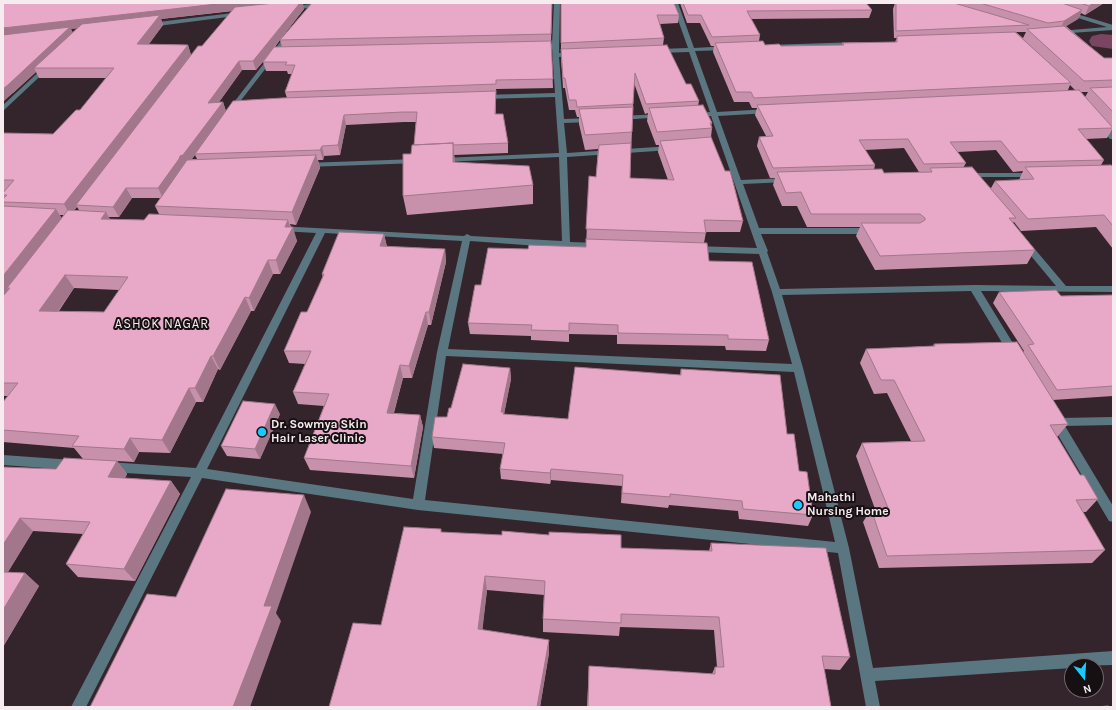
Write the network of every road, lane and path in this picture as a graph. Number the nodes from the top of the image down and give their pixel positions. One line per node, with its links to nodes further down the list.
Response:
1 (557, 3): 14 (street)
2 (675, 3): 18 (street)
3 (313, 5): 4 (street); 5 (street); 8 (street)
4 (329, 5)
5 (282, 9)
6 (1060, 10): 10 (street)
7 (250, 13): 9 (street)
8 (303, 17)
9 (147, 25)
10 (1113, 28): 12 (street)
11 (293, 29): 20 (street)
12 (1054, 34)
13 (864, 43): 16 (street)
14 (555, 46): 15 (street); 23 (street)
15 (532, 47)
16 (762, 47)
17 (738, 48): 18 (street)
18 (690, 50): 19 (street); 31 (street)
19 (651, 51)
20 (274, 52): 21 (street); 28 (street)
21 (281, 52)
22 (580, 54): 23 (street)
23 (556, 55): 25 (street)
24 (55, 60): 29 (street)
25 (557, 95): 26 (street); 38 (street)
26 (471, 98)
27 (242, 105): 28 (street)
28 (234, 106): 34 (street)
29 (3, 109)
30 (778, 111): 31 (street)
31 (715, 114): 32 (street); 46 (street)
32 (684, 115)
33 (669, 116): 35 (street)
34 (225, 118)
35 (615, 119)
36 (1097, 119): 39 (street)
37 (599, 120): 38 (street)
38 (560, 121): 41 (street)
39 (1113, 137)
40 (679, 147): 41 (street)
41 (563, 155): 42 (street); 53 (street)
42 (300, 165)
43 (1044, 174): 44 (street)
44 (967, 178)
45 (795, 180): 46 (street)
46 (739, 182): 49 (street)
47 (275, 228): 48 (street)
48 (322, 230): 52 (street); 70 (street)
49 (757, 231): 50 (street); 56 (street)
50 (882, 232)
51 (1018, 235): 58 (street)
52 (467, 237): 53 (street); 61 (street)
53 (566, 245): 54 (street)
54 (606, 246)
55 (685, 249): 56 (street)
56 (764, 251): 60 (street)
57 (974, 288): 58 (street); 60 (street); 62 (street)
58 (1063, 288): 59 (street)
59 (1113, 289)
60 (777, 292): 63 (street)
61 (442, 352): 63 (street); 71 (street)
62 (1019, 362)
63 (798, 368): 73 (street)
64 (1048, 408): 66 (street)
65 (1113, 421): 66 (street)
66 (1056, 422): 72 (street)
67 (3, 460): 68 (street)
68 (82, 466)
69 (97, 467): 70 (street)
70 (200, 473): 71 (street); 76 (street)
71 (418, 505): 73 (street)
72 (1113, 517)
73 (843, 548): 75 (street)
74 (1113, 658): 75 (street)
75 (866, 675): 77 (street)
76 (78, 707)
77 (873, 707)

